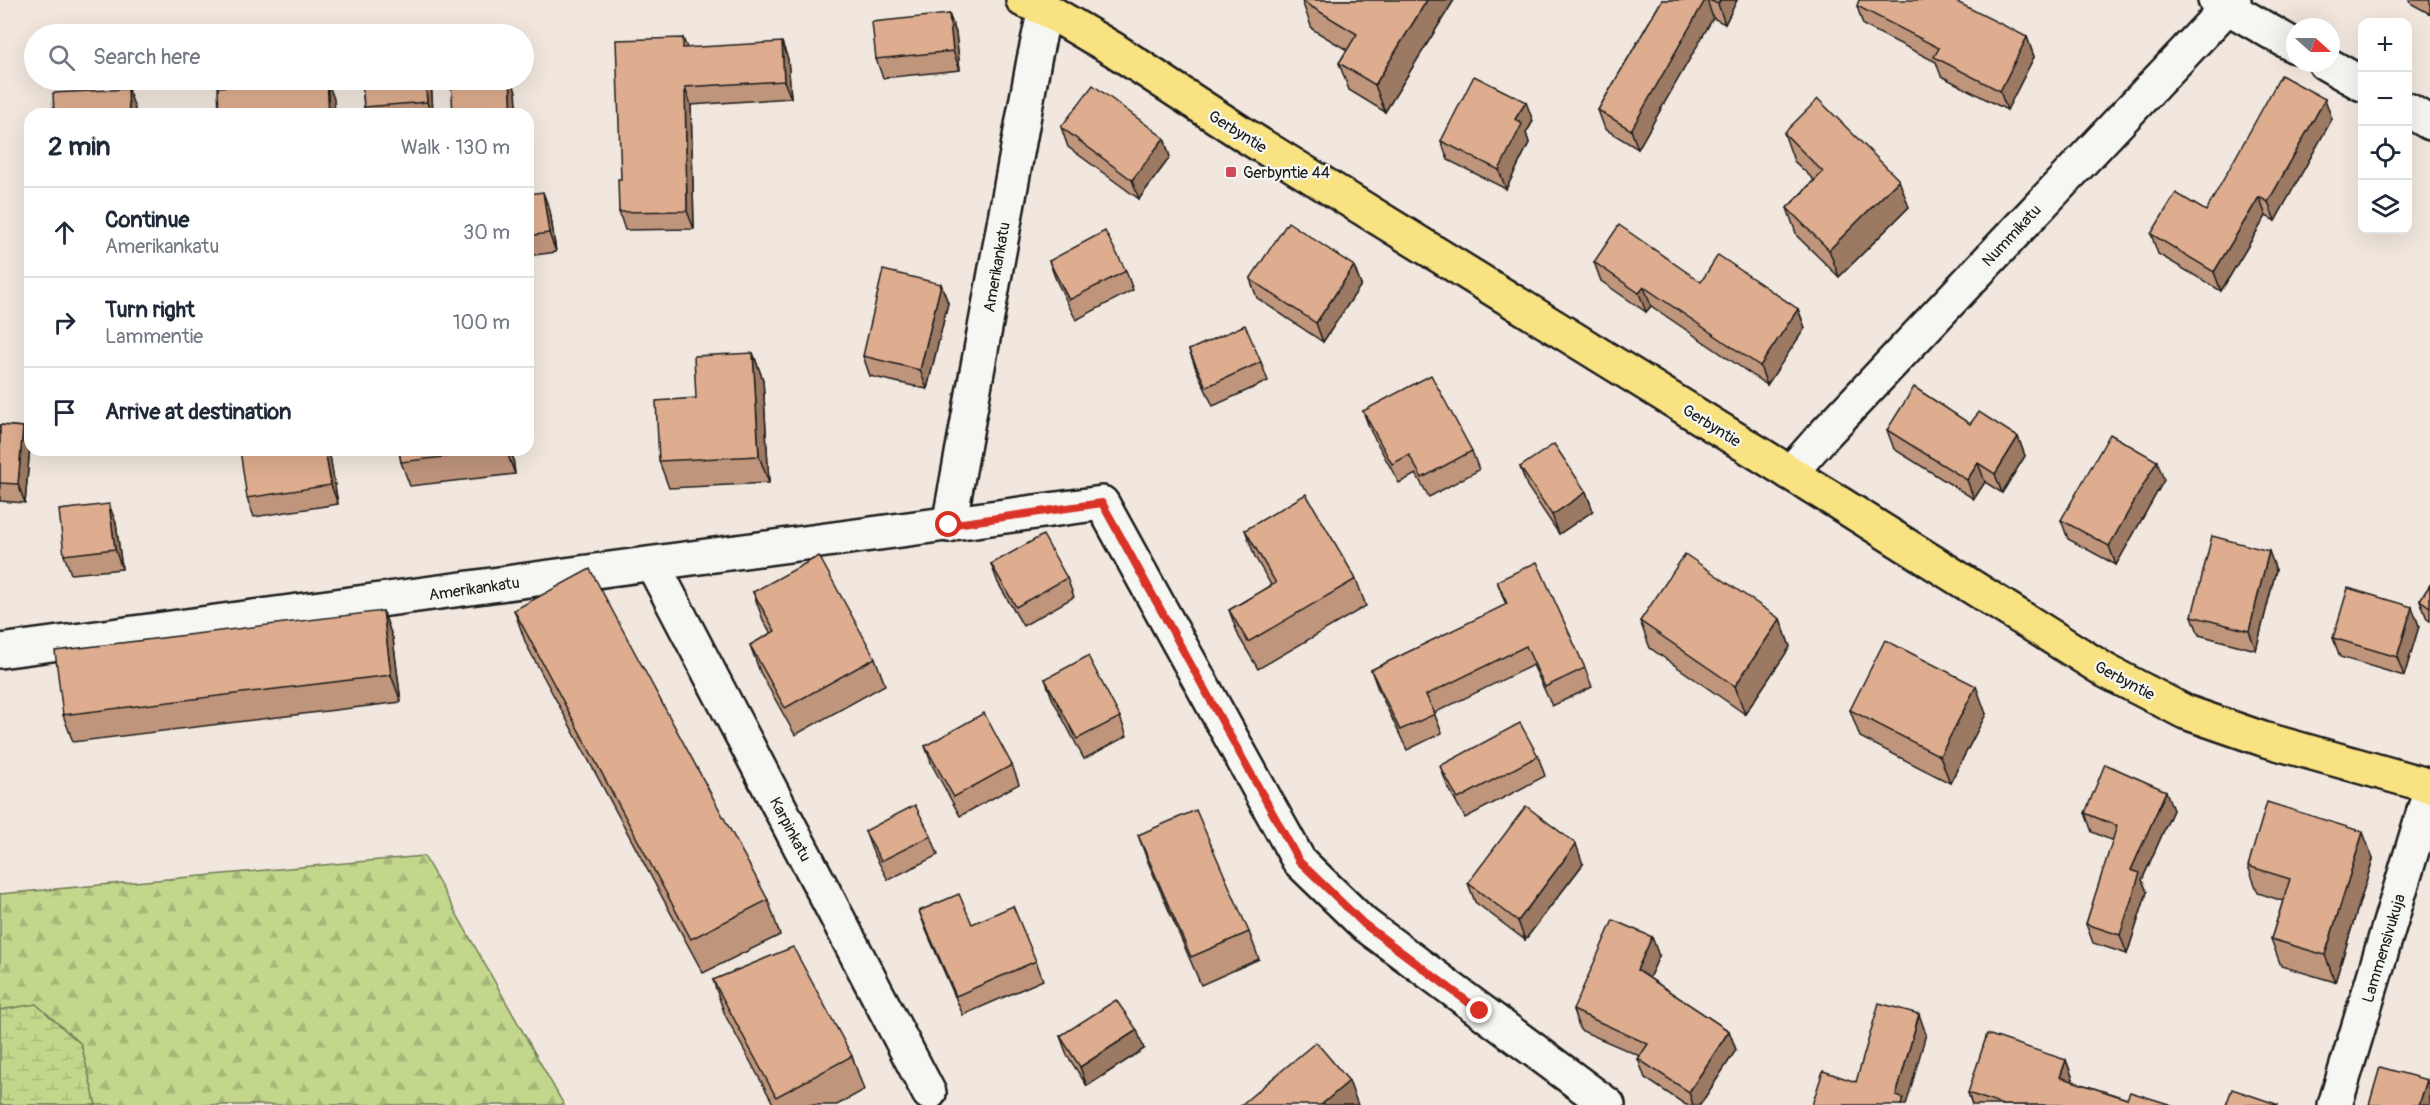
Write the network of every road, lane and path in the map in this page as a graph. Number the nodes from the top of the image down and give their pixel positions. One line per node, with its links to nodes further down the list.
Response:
1 (2225, 2): 3 (street); 8 (street, Nummikatu)
2 (1034, 5): 8 (main road, Gerbyntie); 9 (street, Amerikankatu)
3 (2286, 40)
4 (2340, 72): 5 (street)
5 (2358, 82)
6 (2412, 112): 7 (street)
7 (2430, 123)
8 (1790, 473): 12 (main road, Gerbyntie)
9 (949, 525): 10 (street, Amerikankatu); 15 (street, Amerikankatu)
10 (653, 565): 11 (street, Amerikankatu); 14 (street, Karpinkatu)
11 (0, 651)
12 (2430, 786)
13 (2430, 791): 16 (street, Lammensivukuja)
14 (929, 1093)
15 (1608, 1105)
16 (2335, 1105)

